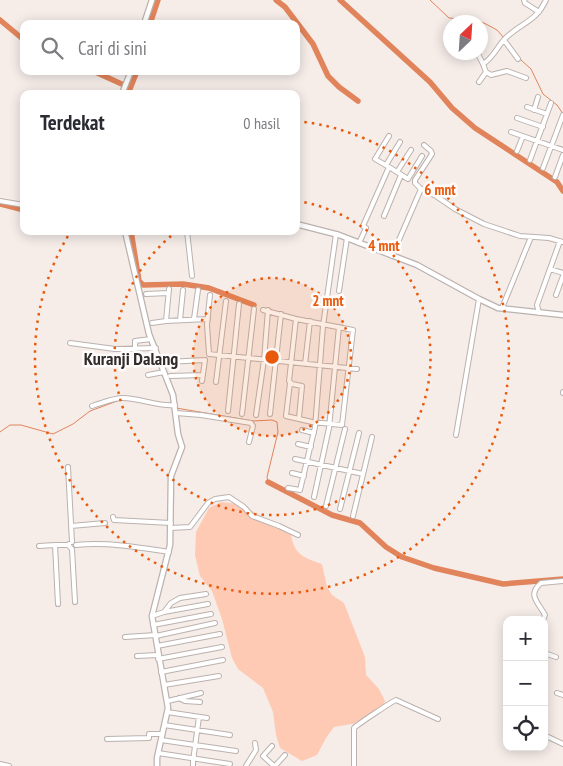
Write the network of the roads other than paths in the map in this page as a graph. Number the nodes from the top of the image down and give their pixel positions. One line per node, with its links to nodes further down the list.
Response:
1 (152, 0): 5 (street)
2 (524, 0): 4 (street)
3 (546, 0): 4 (street)
4 (539, 12): 6 (street)
5 (145, 20)
6 (504, 40): 7 (street); 9 (street)
7 (518, 59)
8 (481, 60): 9 (street)
9 (483, 64): 10 (street)
10 (486, 72): 11 (street); 15 (street)
11 (501, 73): 13 (street); 14 (street)
12 (129, 75): 16 (street)
13 (526, 78)
14 (498, 79)
15 (479, 82)
16 (124, 90)
17 (538, 97): 20 (street)
18 (550, 103): 21 (street)
19 (527, 107): 20 (street)
20 (534, 110): 21 (street)
21 (547, 114): 24 (street)
22 (563, 115): 31 (street)
23 (517, 118): 24 (street)
24 (543, 127): 29 (street)
25 (511, 132): 27 (street)
26 (390, 136): 38 (street)
27 (523, 136): 29 (street); 34 (street)
28 (400, 142): 38 (street)
29 (537, 142): 31 (street); 37 (street)
30 (424, 145): 42 (street)
31 (551, 146): 33 (street); 39 (street)
32 (411, 150): 40 (street)
33 (563, 150)
34 (517, 151)
35 (563, 155): 41 (street)
36 (422, 156): 40 (street)
37 (530, 160)
38 (387, 166): 40 (street); 53 (street)
39 (543, 168)
40 (399, 173): 45 (street)
41 (555, 177)
42 (421, 189): 50 (street); 54 (street)
43 (0, 201): 44 (street)
44 (20, 204)
45 (384, 216)
46 (300, 225): 47 (street)
47 (336, 234): 51 (street); 79 (street)
48 (126, 235): 81 (street)
49 (187, 235): 57 (street)
50 (531, 237): 52 (street); 67 (street)
51 (347, 238): 53 (street); 60 (street)
52 (562, 241): 55 (street)
53 (360, 244): 54 (street)
54 (392, 256): 64 (street)
55 (550, 268): 56 (street); 69 (street)
56 (563, 275): 63 (street)
57 (192, 276)
58 (183, 290): 76 (street)
59 (198, 290): 72 (street)
60 (340, 292)
61 (146, 294): 75 (street)
62 (210, 295): 73 (street)
63 (556, 295)
64 (479, 299): 67 (street); 117 (street)
65 (226, 301): 86 (street)
66 (239, 304): 87 (street)
67 (502, 308): 69 (street)
68 (254, 309): 88 (street)
69 (539, 313): 71 (street)
70 (281, 314): 74 (street); 90 (street); 91 (street)
71 (563, 315)
72 (194, 319): 73 (street); 76 (street)
73 (208, 319): 85 (street)
74 (296, 319): 77 (street); 93 (street)
75 (166, 320): 76 (street); 78 (street)
76 (180, 320)
77 (310, 321): 79 (street); 94 (street)
78 (152, 323)
79 (324, 324): 80 (street); 95 (street)
80 (339, 327): 96 (street); 97 (street)
81 (151, 340): 83 (street); 84 (street)
82 (70, 343): 84 (street)
83 (156, 348): 84 (street); 99 (street)
84 (134, 349)
85 (209, 354): 86 (street); 89 (street)
86 (219, 355): 87 (street); 102 (street)
87 (234, 357): 88 (street); 106 (street)
88 (248, 358): 90 (street); 107 (street)
89 (205, 360): 92 (street); 101 (street)
90 (264, 360): 91 (street); 108 (street)
91 (277, 361): 93 (street); 109 (street)
92 (167, 362)
93 (291, 362): 94 (street); 103 (street)
94 (305, 364): 95 (street)
95 (320, 365): 96 (street); 111 (street)
96 (334, 367): 97 (street); 112 (street)
97 (349, 368): 98 (street); 112 (street)
98 (357, 369)
99 (164, 372): 100 (street); 105 (street)
100 (148, 375)
101 (170, 376)
102 (216, 382)
103 (290, 382): 110 (street); 110 (street)
104 (92, 406): 105 (street)
105 (175, 408): 119 (street); 138 (street)
106 (228, 411)
107 (242, 414)
108 (256, 414)
109 (270, 414)
110 (299, 418): 111 (street)
111 (314, 422): 112 (street); 115 (street)
112 (329, 424): 124 (street)
113 (345, 429): 126 (street)
114 (302, 430): 115 (street)
115 (314, 433): 121 (street)
116 (359, 433): 127 (street)
117 (456, 435)
118 (372, 437): 129 (street)
119 (249, 442)
120 (298, 444): 121 (street)
121 (311, 447): 123 (street)
122 (295, 459): 123 (street)
123 (308, 461): 124 (street); 130 (street)
124 (321, 464): 126 (street); 132 (street)
125 (68, 467): 139 (street)
126 (335, 468): 127 (street); 133 (street)
127 (350, 471): 129 (street); 134 (street)
128 (292, 473): 130 (street)
129 (363, 474): 135 (street)
130 (304, 476): 131 (street)
131 (288, 488)
132 (314, 497)
133 (326, 506)
134 (340, 509)
135 (353, 516)
136 (113, 517): 138 (street)
137 (105, 523): 139 (street)
138 (170, 525): 140 (street); 144 (street)
139 (71, 526): 142 (street)
140 (298, 535)
141 (55, 545): 142 (street); 143 (street); 150 (street)
142 (72, 545): 144 (street); 149 (street)
143 (39, 546)
144 (169, 552): 154 (street)
145 (539, 576): 147 (street)
146 (563, 581): 147 (street)
147 (540, 583): 155 (street)
148 (206, 594): 152 (street)
149 (75, 602)
150 (58, 604)
151 (208, 604): 152 (street)
152 (164, 612): 154 (street)
153 (211, 614): 157 (street)
154 (152, 616): 157 (street)
155 (545, 616)
156 (214, 624): 159 (street)
157 (153, 625): 159 (street)
158 (220, 634): 161 (street)
159 (156, 636): 160 (street); 161 (street)
160 (124, 637)
161 (157, 646): 165 (street)
162 (222, 648): 165 (street)
163 (548, 654): 166 (street)
164 (137, 656): 165 (street)
165 (158, 657): 168 (street)
166 (556, 657)
167 (223, 660): 168 (street)
168 (161, 672): 170 (street)
169 (219, 676): 170 (street)
170 (164, 685): 175 (street)
171 (201, 693): 174 (street)
172 (557, 693): 173 (street)
173 (563, 695)
174 (179, 698): 175 (street); 176 (street)
175 (168, 701): 177 (street)
176 (200, 702)
177 (167, 712): 178 (street); 181 (street)
178 (199, 716): 179 (street); 182 (street)
179 (208, 718)
180 (438, 719): 203 (street)
181 (164, 725): 182 (street); 183 (street)
182 (197, 730): 184 (street); 188 (street)
183 (162, 734): 186 (street); 187 (street)
184 (230, 735)
185 (548, 737): 190 (street)
186 (107, 739)
187 (161, 740): 188 (street); 193 (street)
188 (195, 744): 192 (street); 195 (street)
189 (255, 744): 201 (street)
190 (563, 744)
191 (272, 746): 202 (street)
192 (236, 751)
193 (158, 753): 195 (street); 199 (street)
194 (285, 754): 202 (street)
195 (193, 758): 197 (street); 200 (street)
196 (0, 764): 198 (street)
197 (230, 764)
198 (9, 766)
199 (157, 766)
200 (194, 766)
201 (246, 766)
202 (274, 766)
203 (354, 766)

